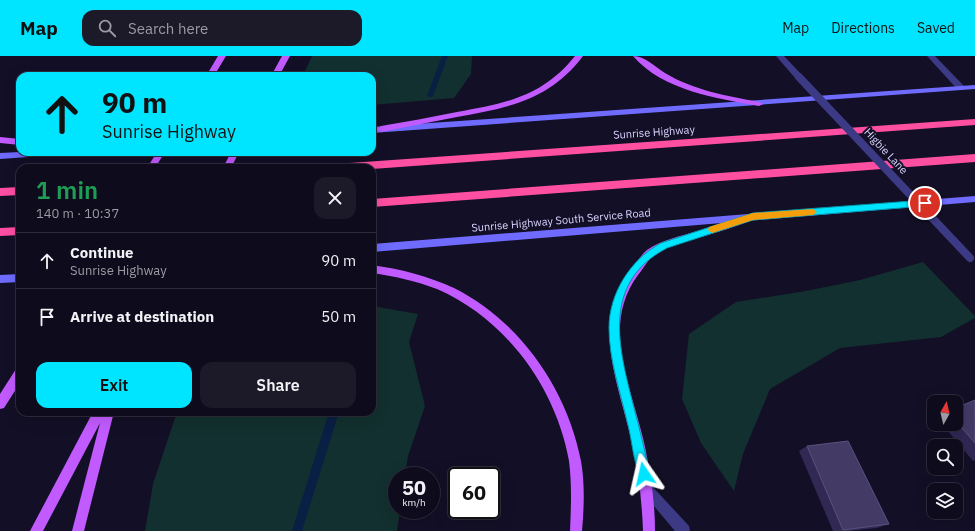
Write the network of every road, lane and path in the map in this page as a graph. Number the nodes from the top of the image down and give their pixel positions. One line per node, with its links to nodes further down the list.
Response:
1 (214, 56): 8 (main road)
2 (222, 56): 9 (main road)
3 (286, 56): 10 (main road)
4 (579, 56): 15 (main road)
5 (637, 56): 13 (main road)
6 (780, 56): 31 (street, Higbie Lane, bridge)
7 (931, 56): 12 (street)
8 (210, 72)
9 (212, 72)
10 (278, 72)
11 (975, 87): 12 (main road, Sunrise Highway)
12 (961, 88): 13 (main road, Sunrise Highway)
13 (759, 104): 15 (main road, Sunrise Highway)
14 (975, 122): 22 (highway, Sunrise Highway)
15 (381, 129): 16 (main road, Sunrise Highway)
16 (376, 130)
17 (0, 140): 18 (main road)
18 (16, 142)
19 (16, 155): 20 (main road)
20 (0, 156)
21 (975, 158): 26 (highway)
22 (376, 165)
23 (16, 191): 24 (highway)
24 (0, 192)
25 (975, 200): 27 (main road)
26 (376, 203)
27 (753, 217): 30 (main road, Sunrise Highway South Service Road); 39 (main road)
28 (16, 231): 29 (highway)
29 (0, 232)
30 (376, 248)
31 (972, 260)
32 (376, 270): 42 (main road)
33 (16, 278): 34 (main road)
34 (0, 279)
35 (16, 379): 36 (main road)
36 (0, 404)
37 (97, 416): 40 (main road)
38 (107, 416): 41 (main road)
39 (647, 489): 43 (main road); 44 (street)
40 (36, 531)
41 (78, 531)
42 (576, 531)
43 (649, 531)
44 (684, 531)

